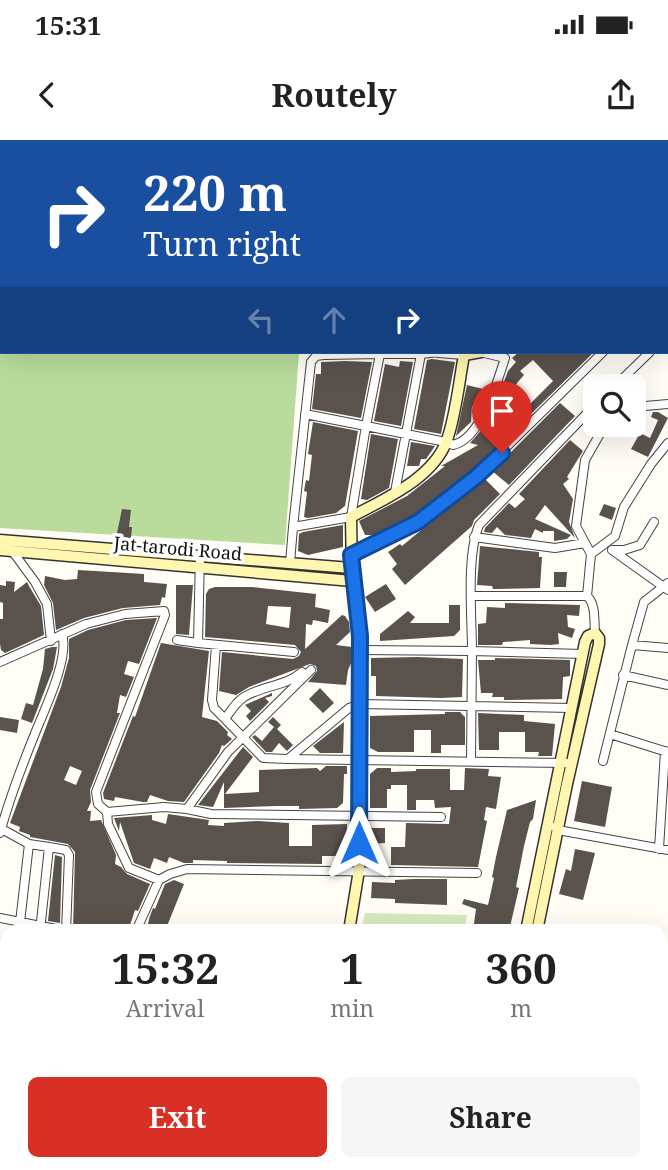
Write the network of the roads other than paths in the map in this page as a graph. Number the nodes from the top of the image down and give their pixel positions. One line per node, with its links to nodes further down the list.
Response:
1 (336, 354): 13 (street)
2 (380, 354): 3 (street); 15 (street)
3 (421, 354): 16 (street)
4 (455, 354): 8 (street)
5 (470, 354): 8 (street)
6 (601, 354): 33 (street)
7 (648, 354): 10 (street)
8 (464, 355): 18 (street)
9 (508, 355): 18 (street)
10 (627, 374)
11 (668, 404): 12 (street)
12 (646, 406)
13 (305, 414): 15 (street); 23 (street)
14 (583, 417): 24 (street)
15 (366, 426): 16 (street); 21 (street)
16 (407, 434): 18 (street); 20 (street)
17 (598, 437): 27 (street)
18 (446, 442): 20 (street)
19 (668, 443): 26 (street)
20 (395, 492): 21 (street)
21 (351, 517): 23 (street); 33 (street)
22 (654, 522): 29 (street)
23 (293, 527): 34 (street)
24 (474, 537): 27 (street); 38 (street)
25 (0, 540): 32 (street)
26 (609, 541): 29 (street); 31 (street)
27 (585, 543): 31 (street)
28 (0, 550): 30 (street, Jat-tarodi Road)
29 (612, 550): 37 (street)
30 (13, 552): 35 (street, Jat-tarodi Road); 43 (street)
31 (591, 554): 39 (street)
32 (200, 555): 34 (street); 35 (street)
33 (351, 555): 36 (street)
34 (290, 563): 36 (street)
35 (200, 568): 36 (street, Jat-tarodi Road); 44 (street)
36 (352, 575): 48 (street)
37 (666, 586): 46 (street)
38 (471, 596): 39 (street); 49 (street)
39 (587, 596): 40 (street)
40 (595, 633): 51 (street); 68 (street)
41 (62, 634): 43 (street); 70 (street); 74 (street)
42 (177, 640): 44 (street)
43 (51, 641): 52 (street)
44 (198, 643): 45 (street)
45 (216, 645): 50 (street); 60 (street)
46 (632, 645): 47 (street); 55 (street)
47 (668, 648)
48 (360, 650): 49 (street); 57 (street)
49 (472, 651): 51 (street); 58 (street)
50 (294, 652)
51 (583, 654): 59 (street)
52 (0, 662)
53 (311, 670): 62 (street)
54 (302, 672): 60 (street)
55 (623, 675): 56 (street); 61 (street)
56 (668, 685)
57 (360, 704): 58 (street); 64 (street); 65 (street)
58 (471, 706): 59 (street); 66 (street)
59 (572, 708): 68 (street)
60 (225, 719): 62 (street)
61 (610, 734): 63 (street); 67 (street)
62 (242, 737): 64 (street); 69 (street)
63 (666, 752): 78 (street)
64 (288, 759): 65 (street)
65 (359, 760): 66 (street); 71 (street)
66 (471, 761): 68 (street)
67 (603, 761)
68 (567, 763): 73 (street); 75 (street)
69 (187, 809): 70 (street); 71 (street)
70 (107, 812): 81 (street)
71 (359, 816): 72 (street); 79 (street)
72 (441, 817)
73 (548, 822): 75 (street); 87 (street)
74 (0, 830): 76 (street)
75 (558, 830): 78 (street); 88 (street)
76 (29, 844): 77 (street); 82 (street)
77 (50, 847): 83 (street); 84 (street)
78 (663, 850)
79 (359, 870): 80 (street); 81 (street); 86 (street)
80 (477, 873)
81 (159, 880): 85 (street)
82 (20, 924)
83 (41, 924)
84 (66, 924)
85 (139, 924)
86 (350, 924)
87 (527, 924)
88 (538, 924)

